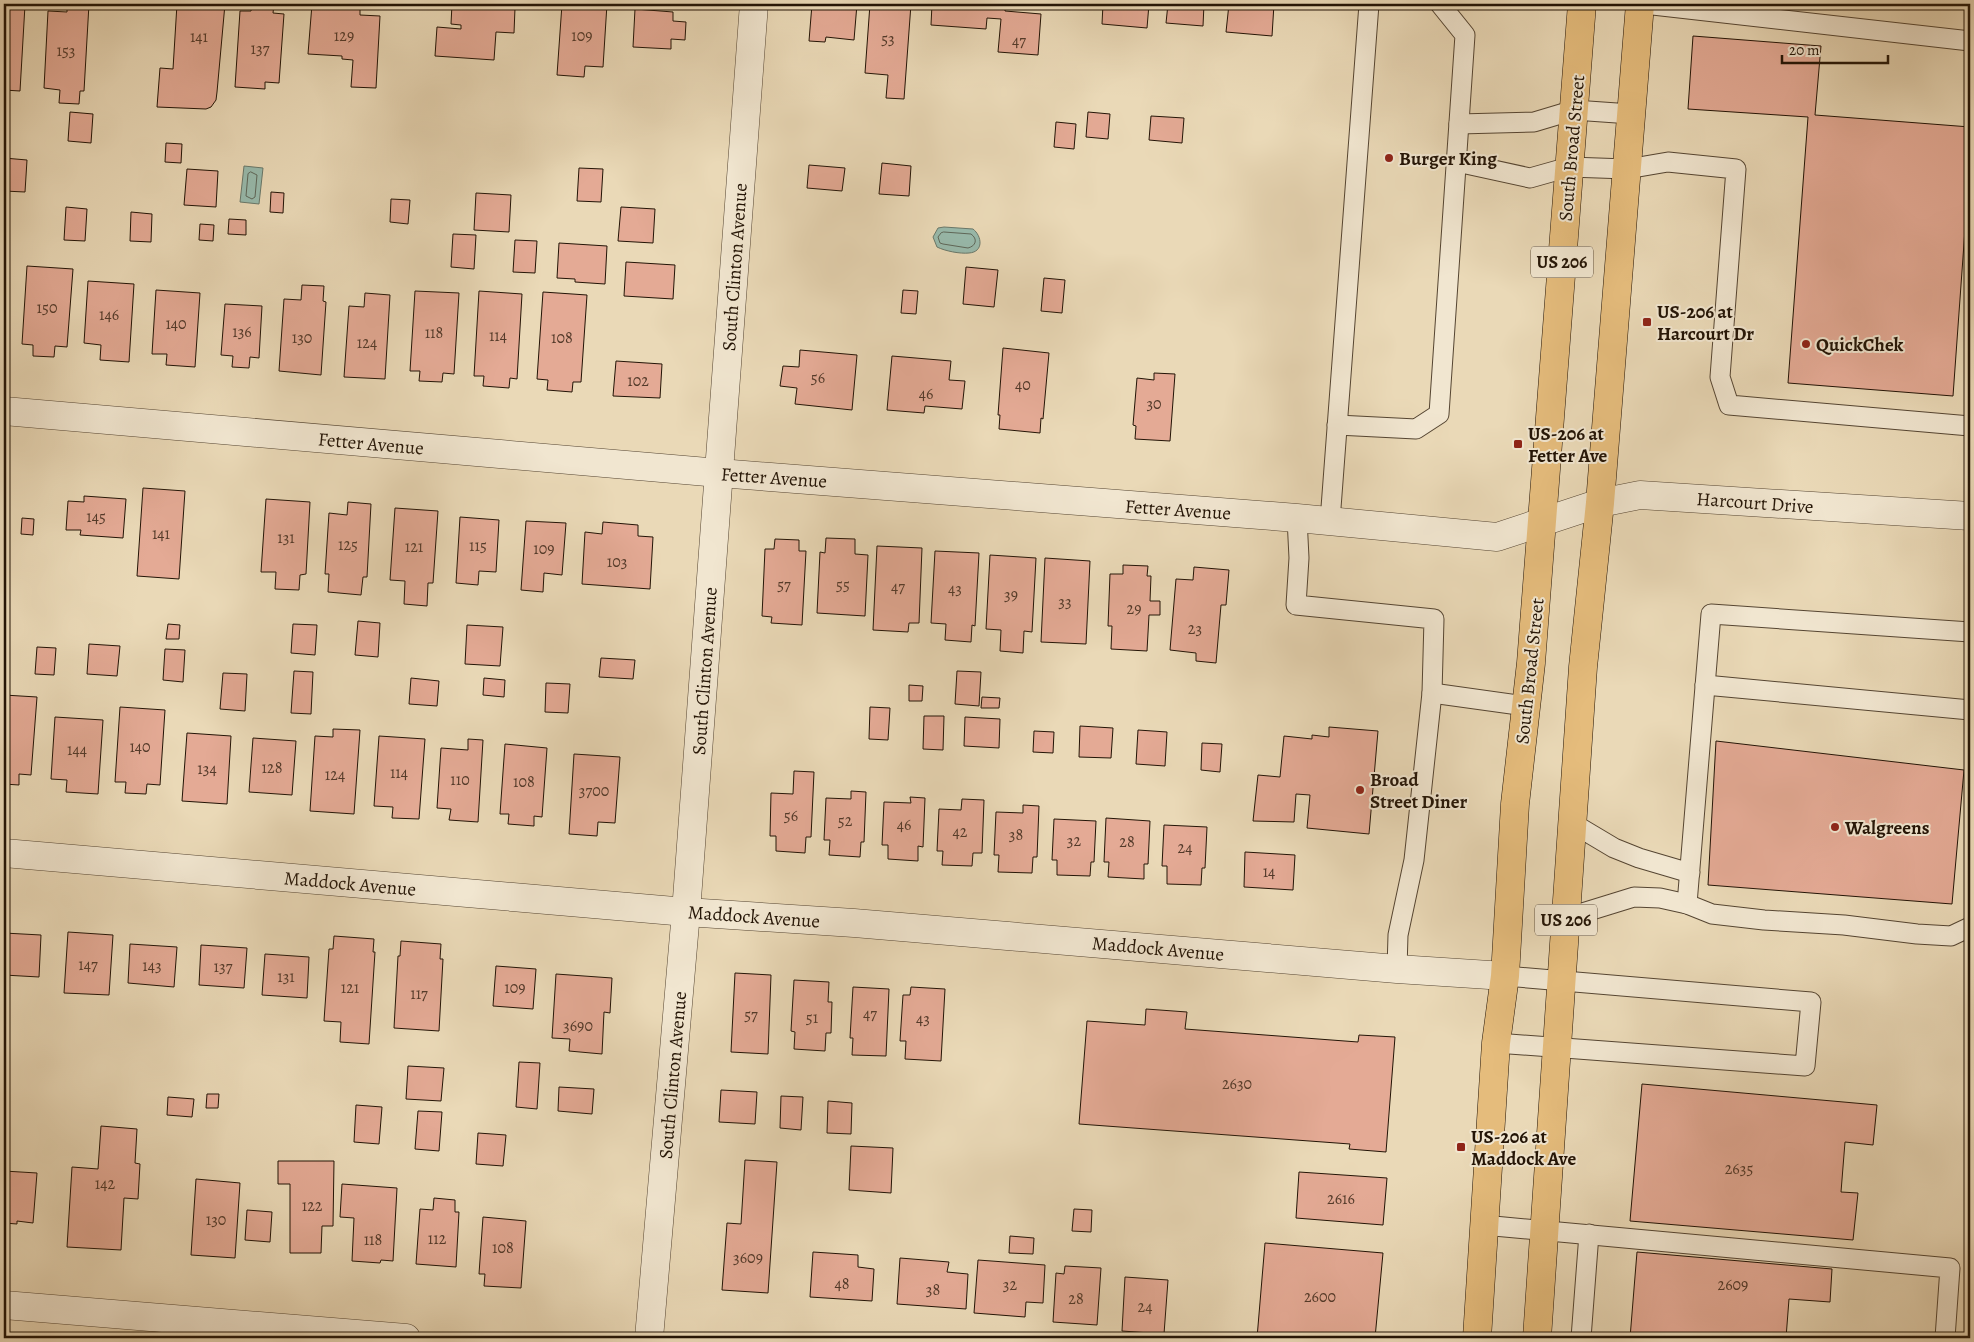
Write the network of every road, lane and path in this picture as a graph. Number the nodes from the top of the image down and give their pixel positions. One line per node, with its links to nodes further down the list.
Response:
1 (754, 4): 17 (street, South Clinton Avenue)
2 (1369, 4): 15 (lane)
3 (1582, 4): 8 (main road, South Broad Street / US 206)
4 (1640, 4): 9 (main road, US 206)
5 (1644, 4): 7 (lane)
6 (1445, 10): 10 (lane)
7 (1970, 41)
8 (1574, 110): 9 (lane); 10 (lane); 12 (main road, South Broad Street / US 206)
9 (1631, 114): 13 (main road, US 206)
10 (1459, 124): 11 (lane)
11 (1456, 162): 12 (lane); 15 (lane)
12 (1569, 167): 13 (lane); 21 (main road, South Broad Street / US 206)
13 (1627, 169): 16 (lane); 18 (main road, US 206)
14 (4, 411): 17 (street, Fetter Avenue)
15 (1337, 425): 22 (lane)
16 (1970, 426)
17 (719, 473): 20 (street, Fetter Avenue); 32 (street, South Clinton Avenue)
18 (1600, 503): 19 (street, Harcourt Drive); 21 (street, Harcourt Drive); 28 (main road, US 206)
19 (1970, 516)
20 (1297, 518): 22 (street, Fetter Avenue); 25 (lane)
21 (1543, 520): 22 (street, Fetter Avenue); 26 (main road, South Broad Street / US 206)
22 (1330, 521)
23 (1970, 632): 24 (lane)
24 (1705, 685): 27 (lane); 30 (lane)
25 (1432, 692): 26 (lane); 35 (lane)
26 (1526, 706): 36 (main road, South Broad Street / US 206)
27 (1970, 710)
28 (1572, 823): 30 (lane); 33 (main road, US 206)
29 (4, 854): 32 (street, Maddock Avenue)
30 (1690, 873): 31 (lane)
31 (1687, 904): 33 (lane); 34 (lane)
32 (686, 912): 35 (street, Maddock Avenue); 45 (street, South Clinton Avenue)
33 (1566, 918): 37 (main road, US 206)
34 (1970, 927)
35 (1397, 969): 36 (street, Maddock Avenue)
36 (1504, 976): 37 (lane); 38 (main road, South Broad Street / US 206)
37 (1561, 981): 39 (main road, US 206); 39 (lane)
38 (1496, 1043): 39 (lane); 40 (main road, South Broad Street / US 206)
39 (1557, 1048): 41 (main road, US 206)
40 (1483, 1225): 41 (lane); 46 (main road, South Broad Street / US 206)
41 (1544, 1231): 42 (lane); 47 (main road, US 206)
42 (1589, 1234): 48 (lane); 49 (lane)
43 (4, 1305): 44 (street)
44 (406, 1338)
45 (649, 1338)
46 (1477, 1338)
47 (1538, 1338)
48 (1581, 1338)
49 (1945, 1338)

